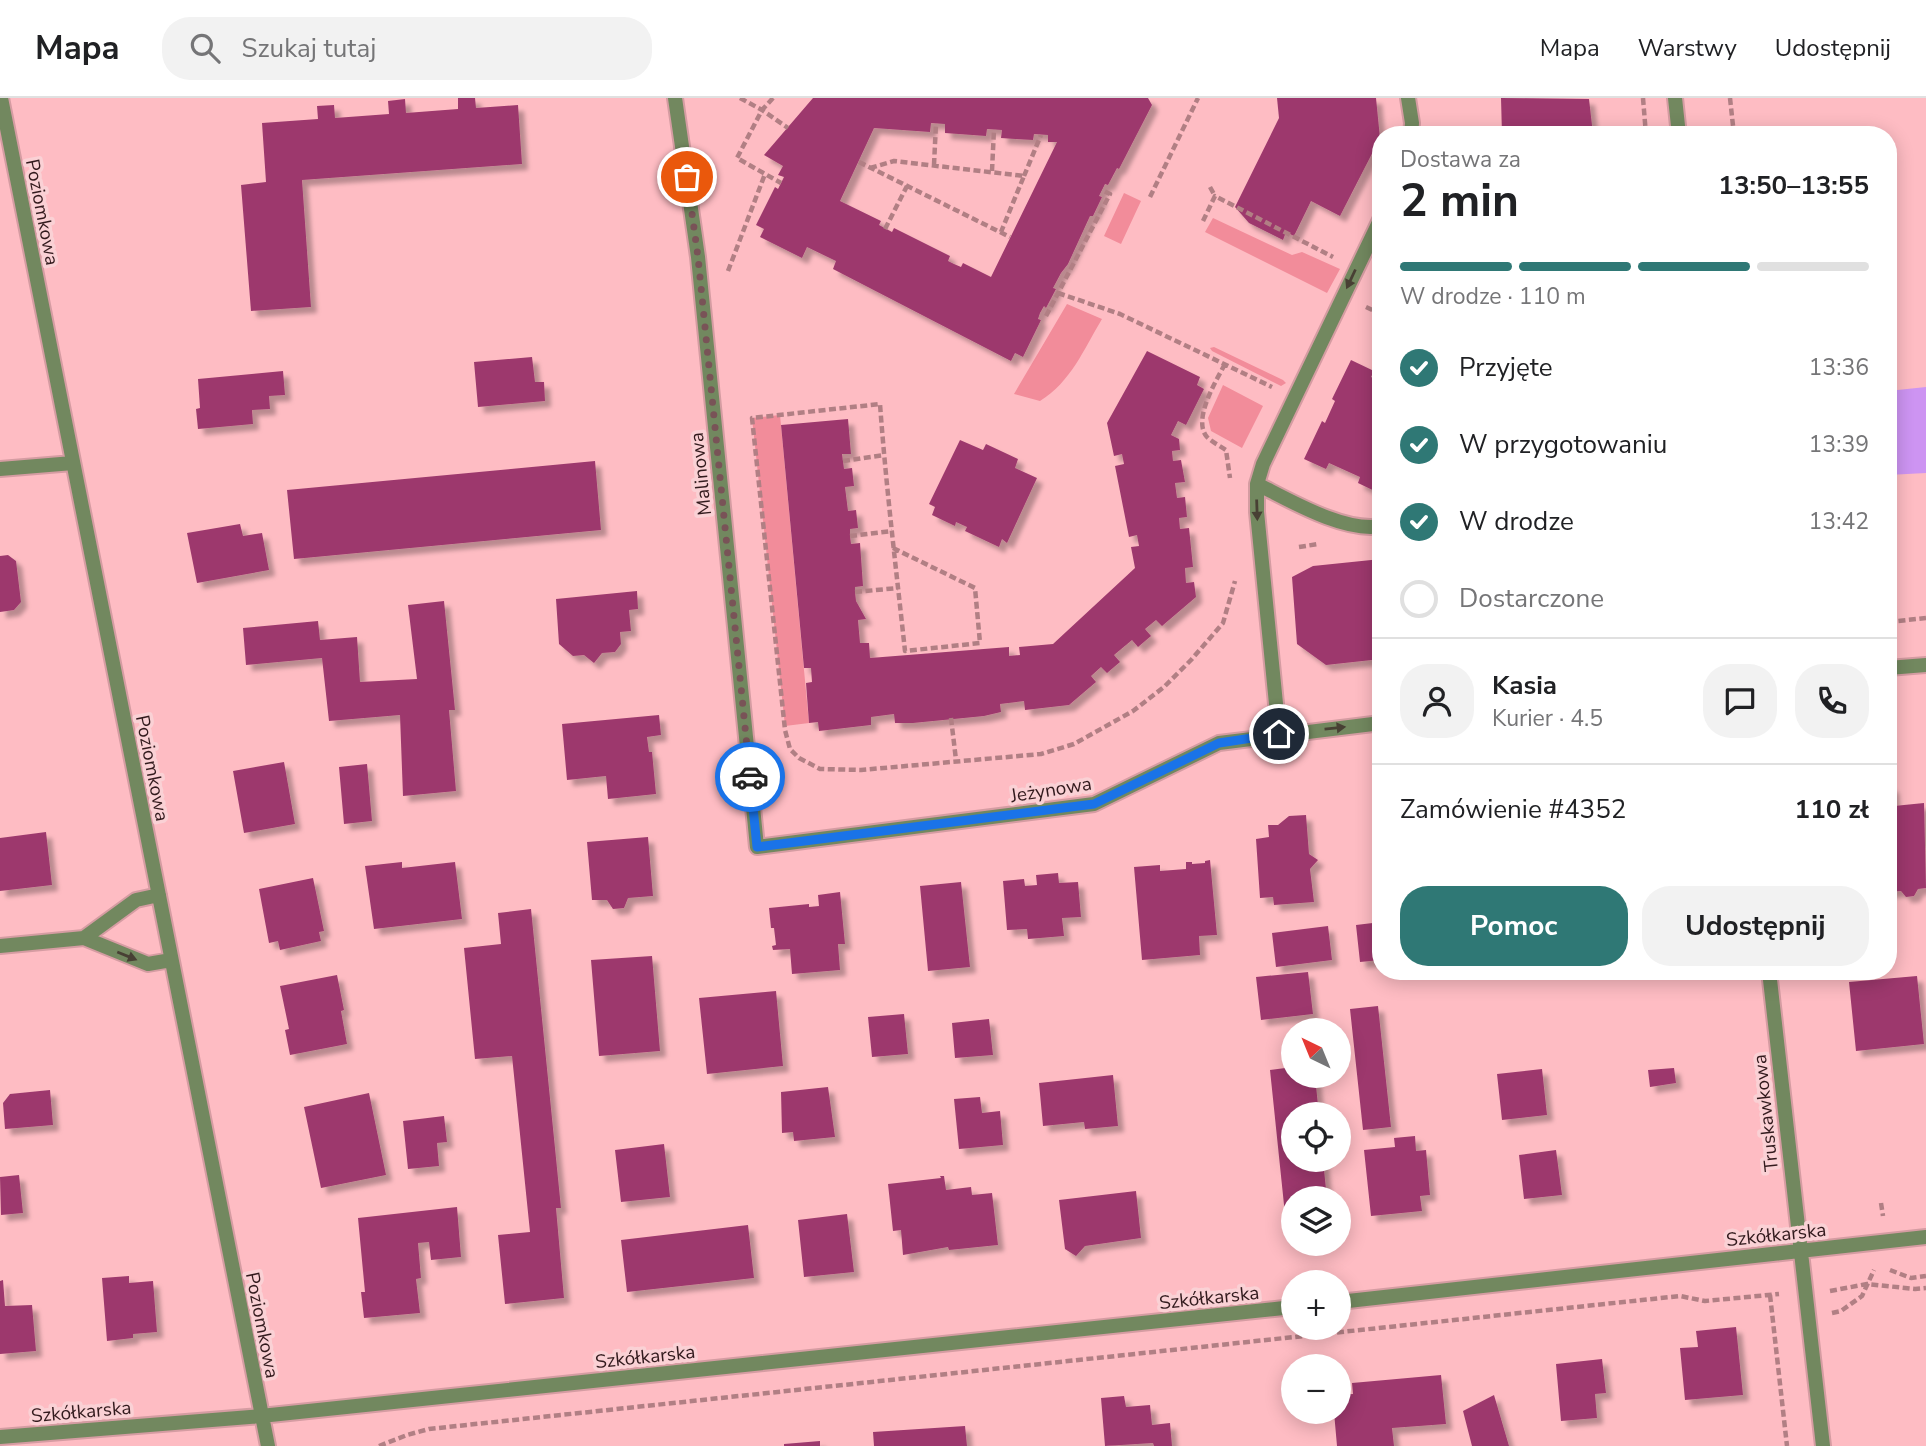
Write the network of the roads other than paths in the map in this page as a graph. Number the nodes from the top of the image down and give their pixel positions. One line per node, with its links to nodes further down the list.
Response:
1 (1, 98): 8 (street, Poziomkowa)
2 (675, 98): 16 (street, Malinowa)
3 (1408, 98): 5 (street)
4 (1675, 98): 6 (street)
5 (1412, 126)
6 (1678, 126)
7 (1372, 237): 10 (street, one-way to 10)
8 (73, 463): 9 (street); 17 (street, Poziomkowa)
9 (0, 469)
10 (1257, 484): 11 (street); 15 (street, one-way to 15)
11 (1372, 528)
12 (1926, 665): 13 (street)
13 (1897, 667)
14 (1372, 724): 15 (street, Jeżynowa, one-way to 14)
15 (1279, 734): 16 (street, Jeżynowa)
16 (757, 847)
17 (159, 895): 18 (street); 20 (street, Poziomkowa)
18 (84, 938): 19 (street); 20 (street, one-way to 20)
19 (0, 946)
20 (171, 960): 26 (street, Poziomkowa)
21 (1770, 980): 23 (street, Truskawkowa)
22 (1926, 1237): 23 (street, Szkółkarska)
23 (1800, 1251): 24 (street, Szkółkarska); 29 (street, Truskawkowa)
24 (1351, 1301)
25 (1281, 1308): 26 (street, Szkółkarska)
26 (261, 1416): 27 (street, Szkółkarska); 28 (street, Poziomkowa)
27 (0, 1437)
28 (268, 1446)
29 (1823, 1446)

